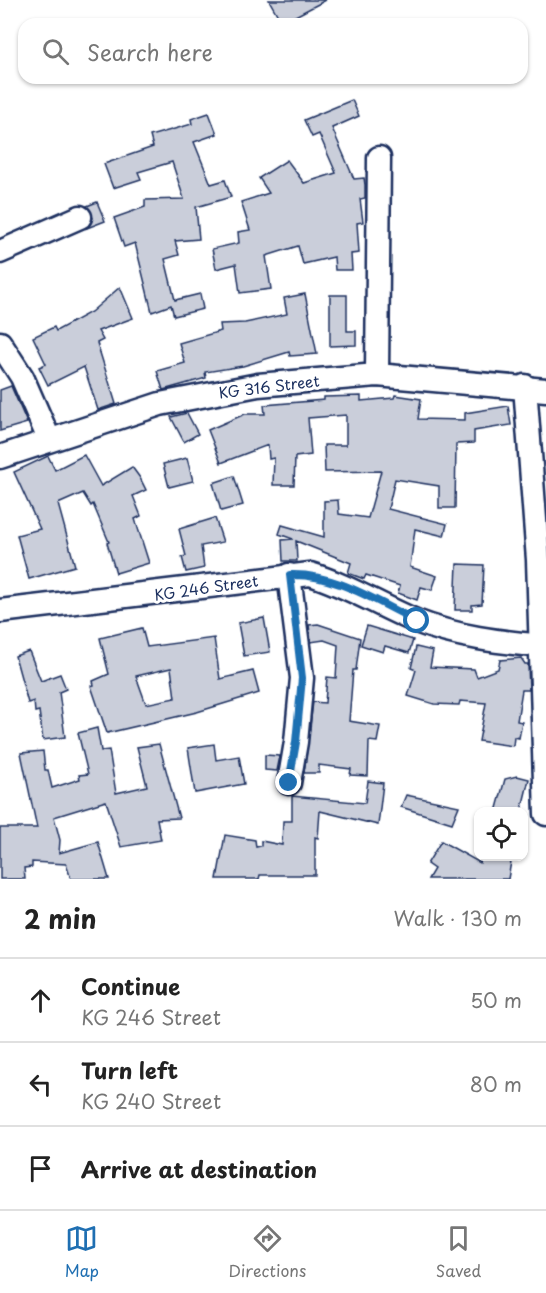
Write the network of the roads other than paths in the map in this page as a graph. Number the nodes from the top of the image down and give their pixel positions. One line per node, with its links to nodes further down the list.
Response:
1 (379, 158): 5 (street)
2 (80, 217): 3 (street)
3 (0, 252)
4 (0, 343): 7 (street)
5 (377, 375): 6 (street, KG 316 Street); 7 (street, KG 316 Street)
6 (536, 388): 11 (street)
7 (49, 439): 8 (street, KG 316 Street)
8 (0, 457)
9 (290, 575): 10 (street, KG 246 Street); 11 (street, KG 246 Street); 12 (street)
10 (0, 611)
11 (543, 646): 13 (street)
12 (289, 783)
13 (546, 814)

